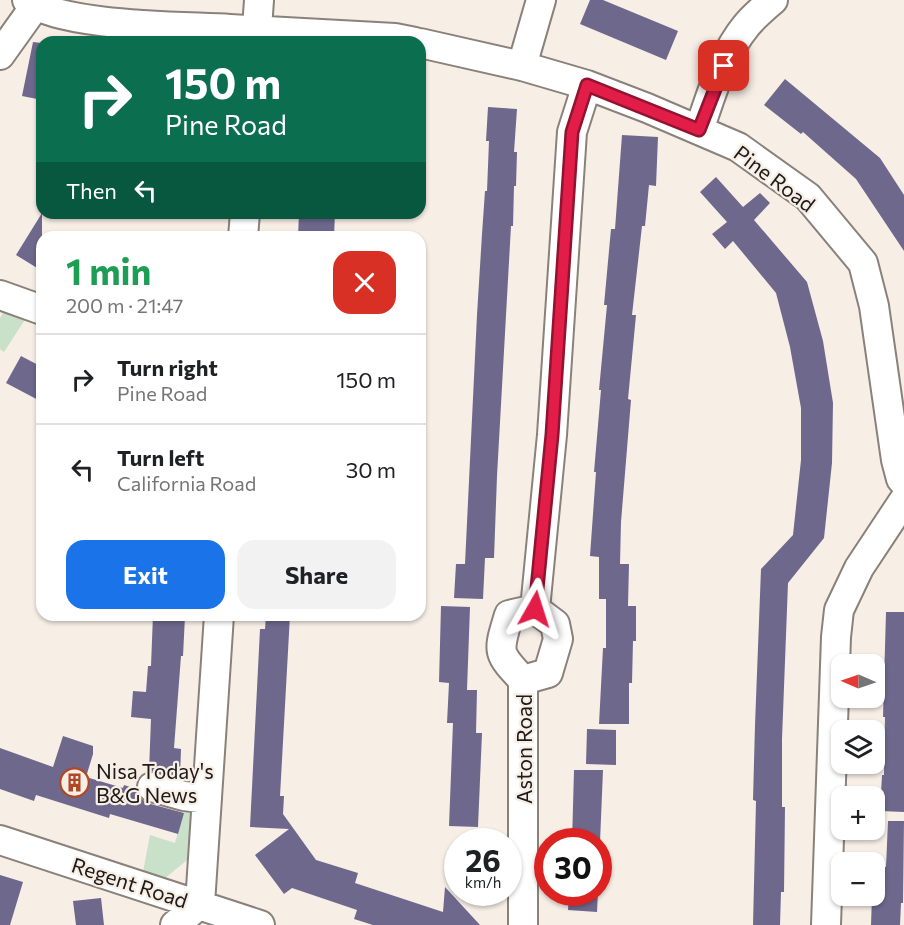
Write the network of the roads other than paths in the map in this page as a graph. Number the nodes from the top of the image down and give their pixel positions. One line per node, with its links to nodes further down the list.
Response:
1 (259, 0): 5 (street)
2 (541, 0): 8 (street)
3 (773, 0): 10 (street)
4 (31, 3): 5 (street); 7 (street)
5 (256, 36)
6 (426, 44): 8 (street, Pine Road)
7 (0, 55)
8 (522, 66): 9 (street, Pine Road)
9 (587, 85): 10 (street, Pine Road); 15 (street)
10 (699, 130): 13 (street, Pine Road)
11 (0, 295): 12 (street)
12 (36, 308)
13 (904, 482)
14 (904, 500): 25 (street)
15 (535, 609): 17 (street, Aston Road); 17 (street, Aston Road)
16 (219, 621): 19 (street)
17 (523, 680): 24 (street, Aston Road)
18 (152, 787): 19 (street)
19 (207, 799): 21 (street)
20 (0, 840): 21 (street, Regent Road)
21 (200, 904): 22 (street); 23 (street, Regent Road)
22 (174, 925)
23 (260, 925)
24 (523, 925)
25 (826, 925)

